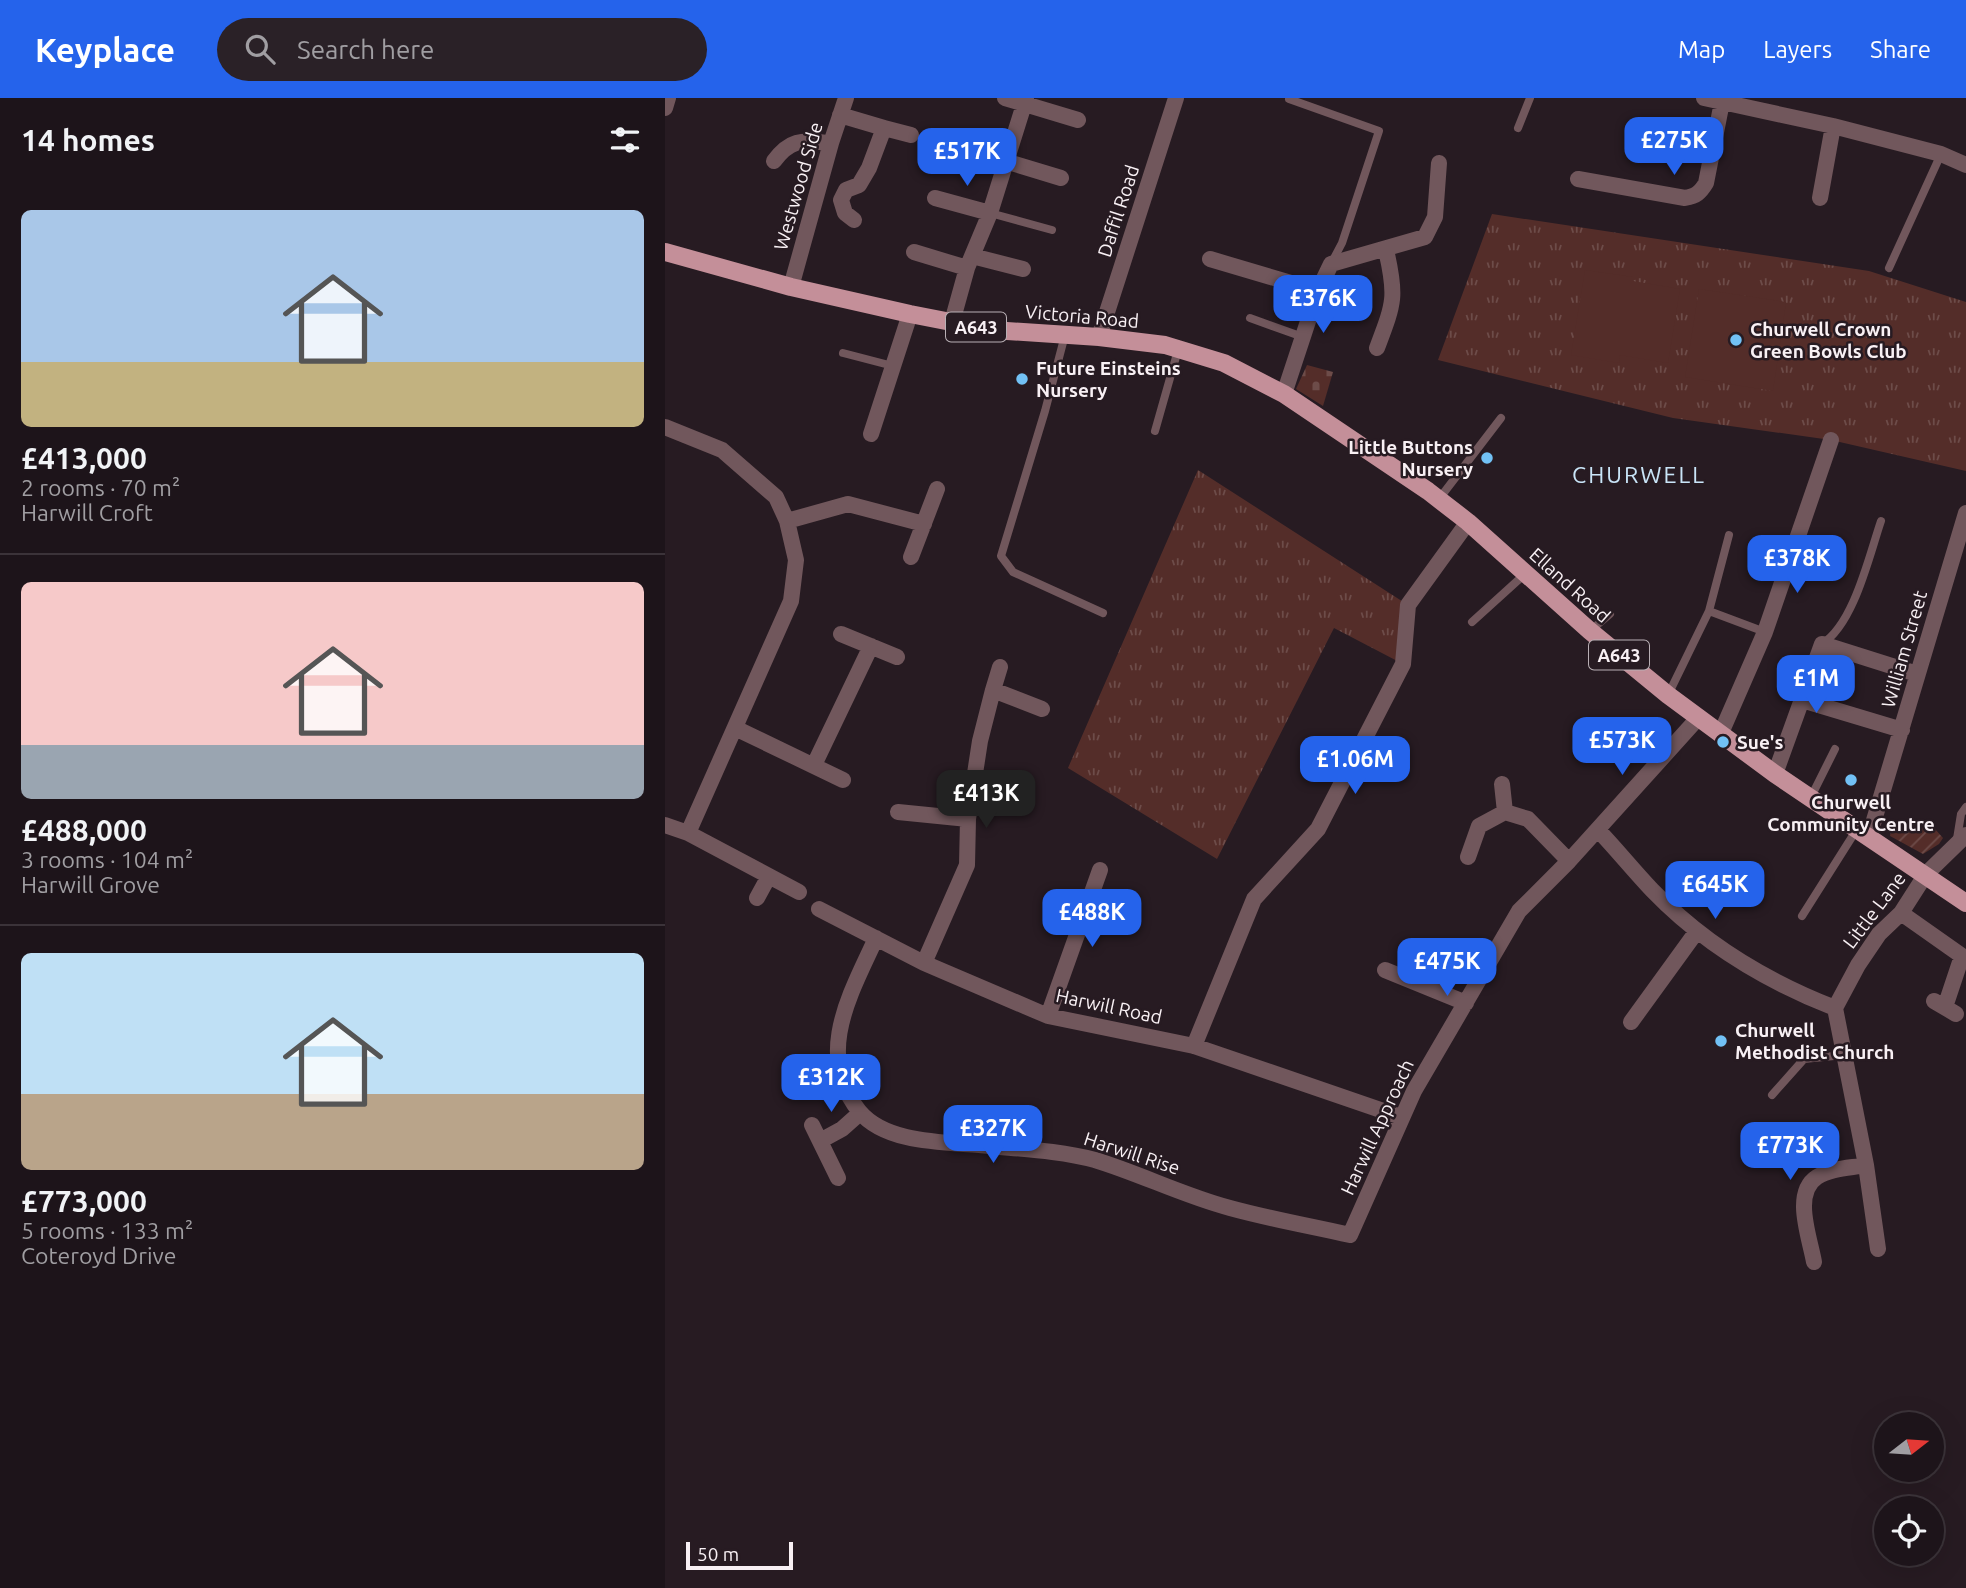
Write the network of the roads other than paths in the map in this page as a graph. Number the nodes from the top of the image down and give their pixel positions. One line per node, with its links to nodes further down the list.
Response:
1 (668, 98): 10 (street)
2 (846, 98): 11 (street, Westwood Side)
3 (1005, 98): 8 (street)
4 (1176, 98): 45 (street, Daffil Road)
5 (1530, 98): 15 (lane)
6 (1704, 98): 9 (street)
7 (1289, 99): 36 (lane)
8 (1025, 101): 12 (street); 21 (street)
9 (1722, 102): 13 (street); 25 (street)
10 (665, 108)
11 (840, 115): 14 (street); 17 (street, Westwood Side)
12 (1078, 120)
13 (1833, 126): 19 (street); 27 (street)
14 (884, 128): 16 (street); 29 (street)
15 (1518, 128)
16 (911, 135)
17 (831, 144): 20 (street); 39 (street, Westwood Side)
18 (965, 149): 21 (street)
19 (1941, 154): 23 (street); 37 (lane)
20 (775, 161)
21 (1007, 161): 24 (street); 28 (street)
22 (1439, 163): 31 (street)
23 (1966, 165)
24 (1061, 178)
25 (1578, 179)
26 (935, 198): 28 (street)
27 (1819, 198)
28 (990, 213): 30 (lane); 35 (street)
29 (854, 220)
30 (1052, 230)
31 (1386, 250): 36 (street); 47 (street)
32 (914, 252): 35 (street)
33 (665, 253): 39 (main road, Victoria Road / A643)
34 (1210, 259): 40 (street)
35 (969, 262): 38 (street); 43 (street)
36 (1331, 264): 40 (street)
37 (1889, 268)
38 (1023, 270)
39 (791, 287): 41 (main road, Victoria Road / A643)
40 (1318, 291): 46 (street)
41 (910, 314): 43 (main road, Victoria Road / A643); 50 (street)
42 (1250, 318): 46 (lane)
43 (952, 322): 44 (main road, Victoria Road / A643)
44 (1065, 335): 45 (main road, Victoria Road / A643); 68 (lane)
45 (1099, 337): 48 (main road, Victoria Road / A643)
46 (1303, 337): 51 (street)
47 (1377, 348)
48 (1178, 350): 51 (main road, Victoria Road / A643); 54 (lane)
49 (843, 353): 50 (lane)
50 (893, 366): 55 (street)
51 (1284, 394): 58 (main road, Elland Road / A643)
52 (1501, 418): 58 (lane)
53 (665, 427): 60 (street)
54 (1155, 431)
55 (871, 434)
56 (1831, 440): 72 (street)
57 (937, 489): 63 (street)
58 (1439, 499): 62 (main road, Elland Road / A643)
59 (1966, 513): 78 (street, William Street)
60 (786, 520): 63 (street); 84 (street)
61 (1881, 521): 74 (lane)
62 (1468, 522): 66 (main road, Elland Road / A643); 122 (street)
63 (924, 524): 65 (street)
64 (1728, 535): 67 (lane)
65 (911, 557)
66 (1525, 573): 70 (lane); 71 (main road, Elland Road / A643)
67 (1709, 611): 72 (lane); 80 (lane)
68 (1103, 612)
69 (1610, 614): 71 (lane)
70 (1472, 622)
71 (1590, 631): 80 (main road, Elland Road / A643)
72 (1765, 632): 86 (street)
73 (841, 634): 75 (street)
74 (1822, 644): 78 (street); 81 (street)
75 (871, 646): 76 (street); 88 (street)
76 (897, 657)
77 (1000, 667): 79 (street)
78 (1917, 674): 85 (street, William Street)
79 (993, 690): 82 (street); 96 (street)
80 (1668, 695): 83 (main road, Elland Road / A643)
81 (1802, 700): 85 (street); 89 (street)
82 (1042, 709)
83 (1699, 717): 86 (main road, Elland Road / A643); 98 (street, Harwill Approach)
84 (735, 729): 88 (street); 99 (street)
85 (1902, 730): 100 (street, William Street)
86 (1721, 733): 89 (main road, Elland Road / A643)
87 (1835, 749): 92 (lane)
88 (814, 765): 90 (street)
89 (1775, 774): 92 (main road, Elland Road / A643)
90 (843, 780)
91 (1502, 785): 95 (street)
92 (1810, 799): 100 (main road, Elland Road / A643)
93 (1966, 807): 101 (lane)
94 (898, 812): 96 (street)
95 (1505, 812): 102 (street); 103 (street)
96 (968, 820): 115 (street)
97 (665, 825): 99 (street)
98 (1599, 831): 103 (street, Harwill Approach); 113 (street)
99 (688, 833): 106 (street)
100 (1863, 833): 105 (main road, Elland Road / A643); 112 (lane)
101 (1961, 839): 105 (street, Little Lane)
102 (1468, 857)
103 (1569, 861): 117 (street, Harwill Approach)
104 (1100, 870): 120 (street)
105 (1926, 874): 109 (main road, Elland Road / A643); 111 (street, Little Lane)
106 (769, 876): 107 (street); 108 (street)
107 (799, 892)
108 (757, 898)
109 (1966, 902)
110 (818, 909): 114 (street, Harwill Road)
111 (1901, 913): 118 (street, Little Lane); 119 (street)
112 (1802, 916)
113 (1697, 931): 118 (street); 121 (street)
114 (876, 938): 115 (street, Harwill Road); 125 (street)
115 (924, 963): 120 (street, Harwill Road)
116 (1385, 970): 117 (street)
117 (1466, 1003): 126 (street, Harwill Approach)
118 (1835, 1008): 123 (street)
119 (1945, 1008)
120 (1048, 1016): 122 (street, Harwill Road)
121 (1631, 1022)
122 (1194, 1046): 126 (street, Harwill Road)
123 (1844, 1055): 124 (lane); 129 (street)
124 (1772, 1095)
125 (860, 1113): 128 (street); 131 (street, Harwill Rise)
126 (1401, 1117): 131 (street, Harwill Approach)
127 (811, 1125): 128 (street)
128 (820, 1142): 130 (street)
129 (1866, 1165): 132 (street); 133 (street)
130 (838, 1178)
131 (1350, 1235)
132 (1878, 1249)
133 (1814, 1262)

